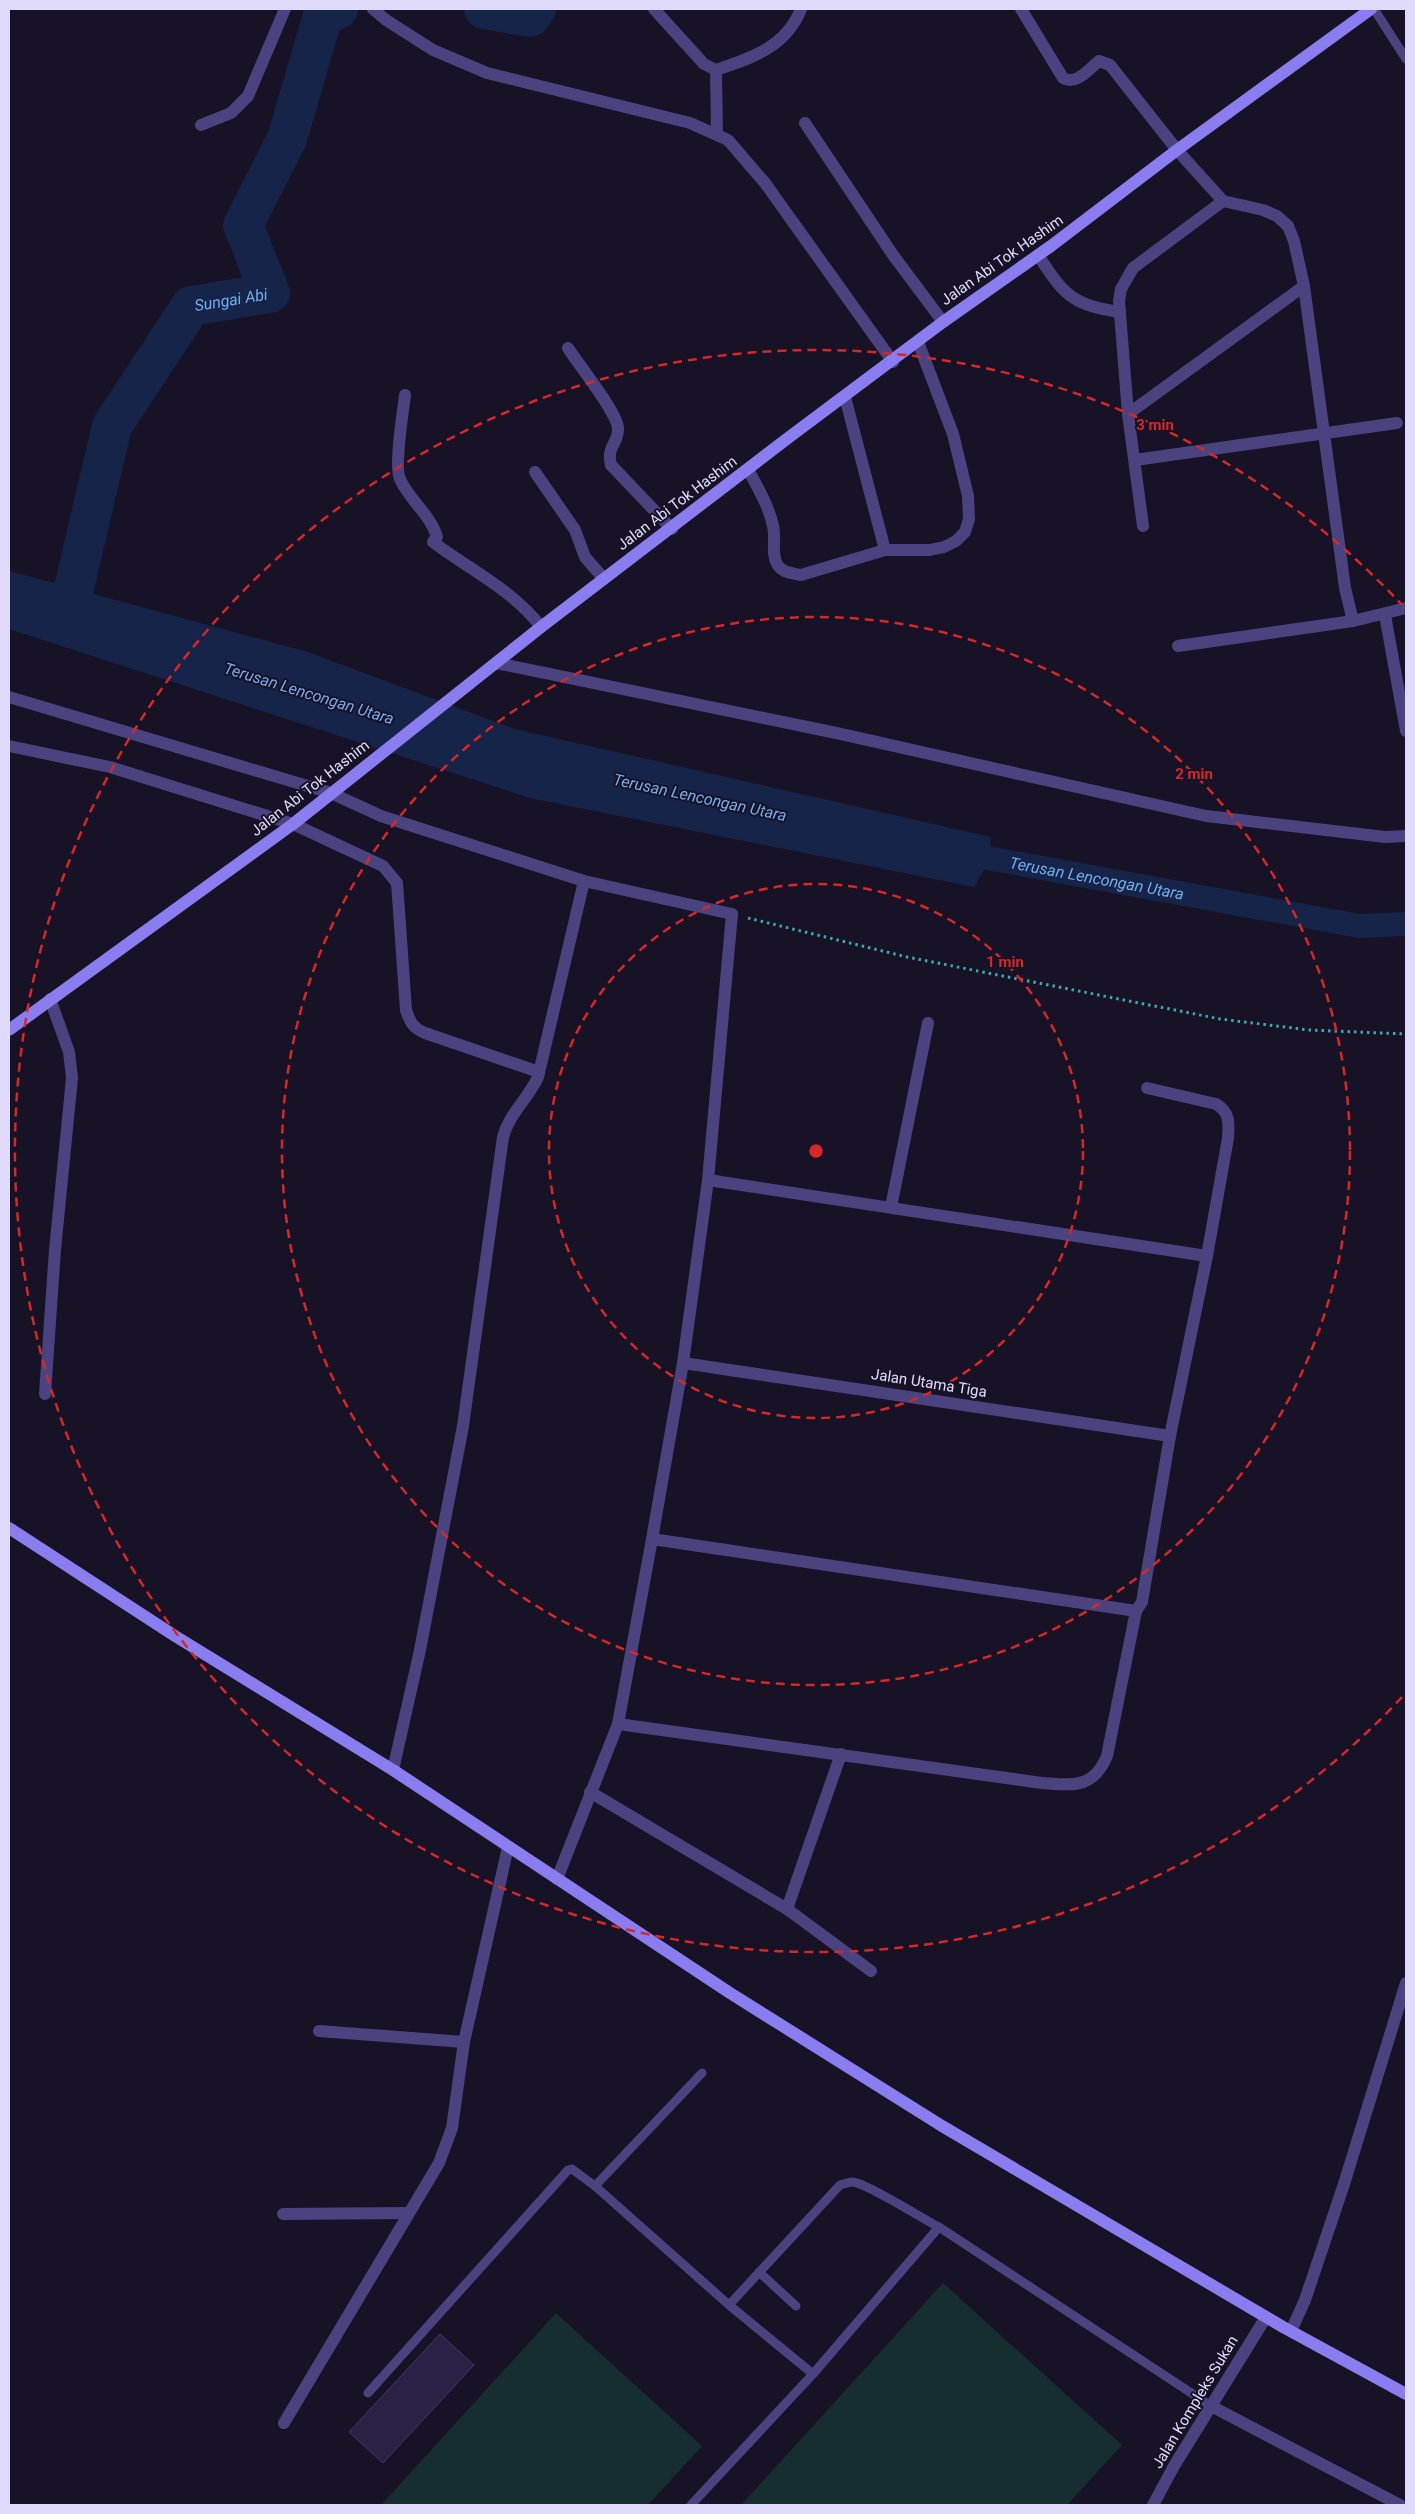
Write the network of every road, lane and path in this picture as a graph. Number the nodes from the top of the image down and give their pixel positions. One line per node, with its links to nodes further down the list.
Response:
1 (285, 9): 10 (street)
2 (373, 9): 11 (street)
3 (654, 9): 8 (street)
4 (801, 9): 8 (street)
5 (1021, 9): 12 (street)
6 (1372, 9): 7 (lane); 12 (main road, Jalan Abi Tok Hashim)
7 (1406, 59)
8 (716, 70): 11 (street)
9 (806, 123): 17 (street)
10 (201, 125)
11 (717, 135): 20 (street)
12 (1177, 150): 13 (street); 14 (main road, Jalan Abi Tok Hashim)
13 (1223, 201): 15 (street); 16 (street)
14 (1038, 255): 16 (street); 17 (main road, Jalan Abi Tok Hashim)
15 (1304, 286): 23 (street); 25 (street)
16 (1120, 312): 23 (street)
17 (943, 322): 18 (main road, Jalan Abi Tok Hashim)
18 (918, 342): 20 (main road, Jalan Abi Tok Hashim); 31 (street)
19 (568, 348): 30 (street)
20 (892, 362): 22 (main road, Jalan Abi Tok Hashim)
21 (405, 394): 36 (street)
22 (845, 397): 27 (main road, Jalan Abi Tok Hashim); 31 (street)
23 (1128, 414): 26 (street)
24 (1398, 424): 25 (street)
25 (1326, 433): 26 (street); 35 (street)
26 (1135, 460): 29 (street)
27 (748, 469): 30 (main road, Jalan Abi Tok Hashim); 31 (street)
28 (535, 472): 32 (street)
29 (1143, 526)
30 (672, 529): 32 (main road, Jalan Abi Tok Hashim)
31 (885, 550)
32 (604, 579): 36 (main road, Jalan Abi Tok Hashim)
33 (1406, 608): 34 (street)
34 (1385, 615): 35 (street); 40 (street)
35 (1353, 621): 37 (street)
36 (541, 626): 38 (main road, Jalan Abi Tok Hashim)
37 (1178, 646)
38 (496, 663): 42 (main road, Jalan Abi Tok Hashim); 44 (street)
39 (9, 698): 42 (street)
40 (1406, 731)
41 (9, 746): 43 (street)
42 (331, 793): 43 (main road, Jalan Abi Tok Hashim); 45 (street)
43 (293, 824): 47 (main road, Jalan Abi Tok Hashim); 51 (street)
44 (1406, 836)
45 (584, 881): 46 (street); 51 (street)
46 (732, 914): 50 (path); 53 (street)
47 (50, 999): 49 (main road, Jalan Abi Tok Hashim); 57 (street)
48 (928, 1023): 54 (street)
49 (9, 1030)
50 (1406, 1034)
51 (539, 1072): 64 (street)
52 (1147, 1088): 55 (street)
53 (708, 1180): 54 (street); 56 (street)
54 (891, 1207): 55 (street)
55 (1207, 1256): 58 (street)
56 (683, 1363): 58 (street, Jalan Utama Tiga); 60 (street)
57 (45, 1394)
58 (1170, 1436): 61 (street)
59 (9, 1528): 64 (main road)
60 (652, 1539): 61 (street); 62 (street)
61 (1136, 1611): 63 (street)
62 (618, 1724): 63 (street); 65 (street)
63 (841, 1754): 68 (street)
64 (393, 1770): 66 (main road)
65 (590, 1792): 67 (street); 68 (street)
66 (508, 1847): 67 (main road); 72 (street)
67 (557, 1878): 81 (main road)
68 (787, 1909): 69 (street)
69 (871, 1971)
70 (1406, 1983): 82 (street)
71 (319, 2030): 72 (street)
72 (464, 2042): 75 (street)
73 (702, 2073): 74 (lane)
74 (595, 2186): 79 (lane); 84 (lane)
75 (408, 2213): 76 (street); 87 (street)
76 (283, 2214)
77 (939, 2228): 78 (lane); 83 (lane); 86 (lane)
78 (759, 2272): 79 (lane); 80 (lane)
79 (729, 2305): 83 (lane)
80 (796, 2306)
81 (1266, 2318): 82 (main road); 86 (street, Jalan Kompleks Sukan)
82 (1291, 2331): 85 (main road)
83 (813, 2374): 88 (lane)
84 (368, 2393)
85 (1406, 2394)
86 (1211, 2406): 89 (street, Jalan Kompleks Sukan); 90 (street)
87 (284, 2423)
88 (691, 2505)
89 (1153, 2505)
90 (1400, 2505)

